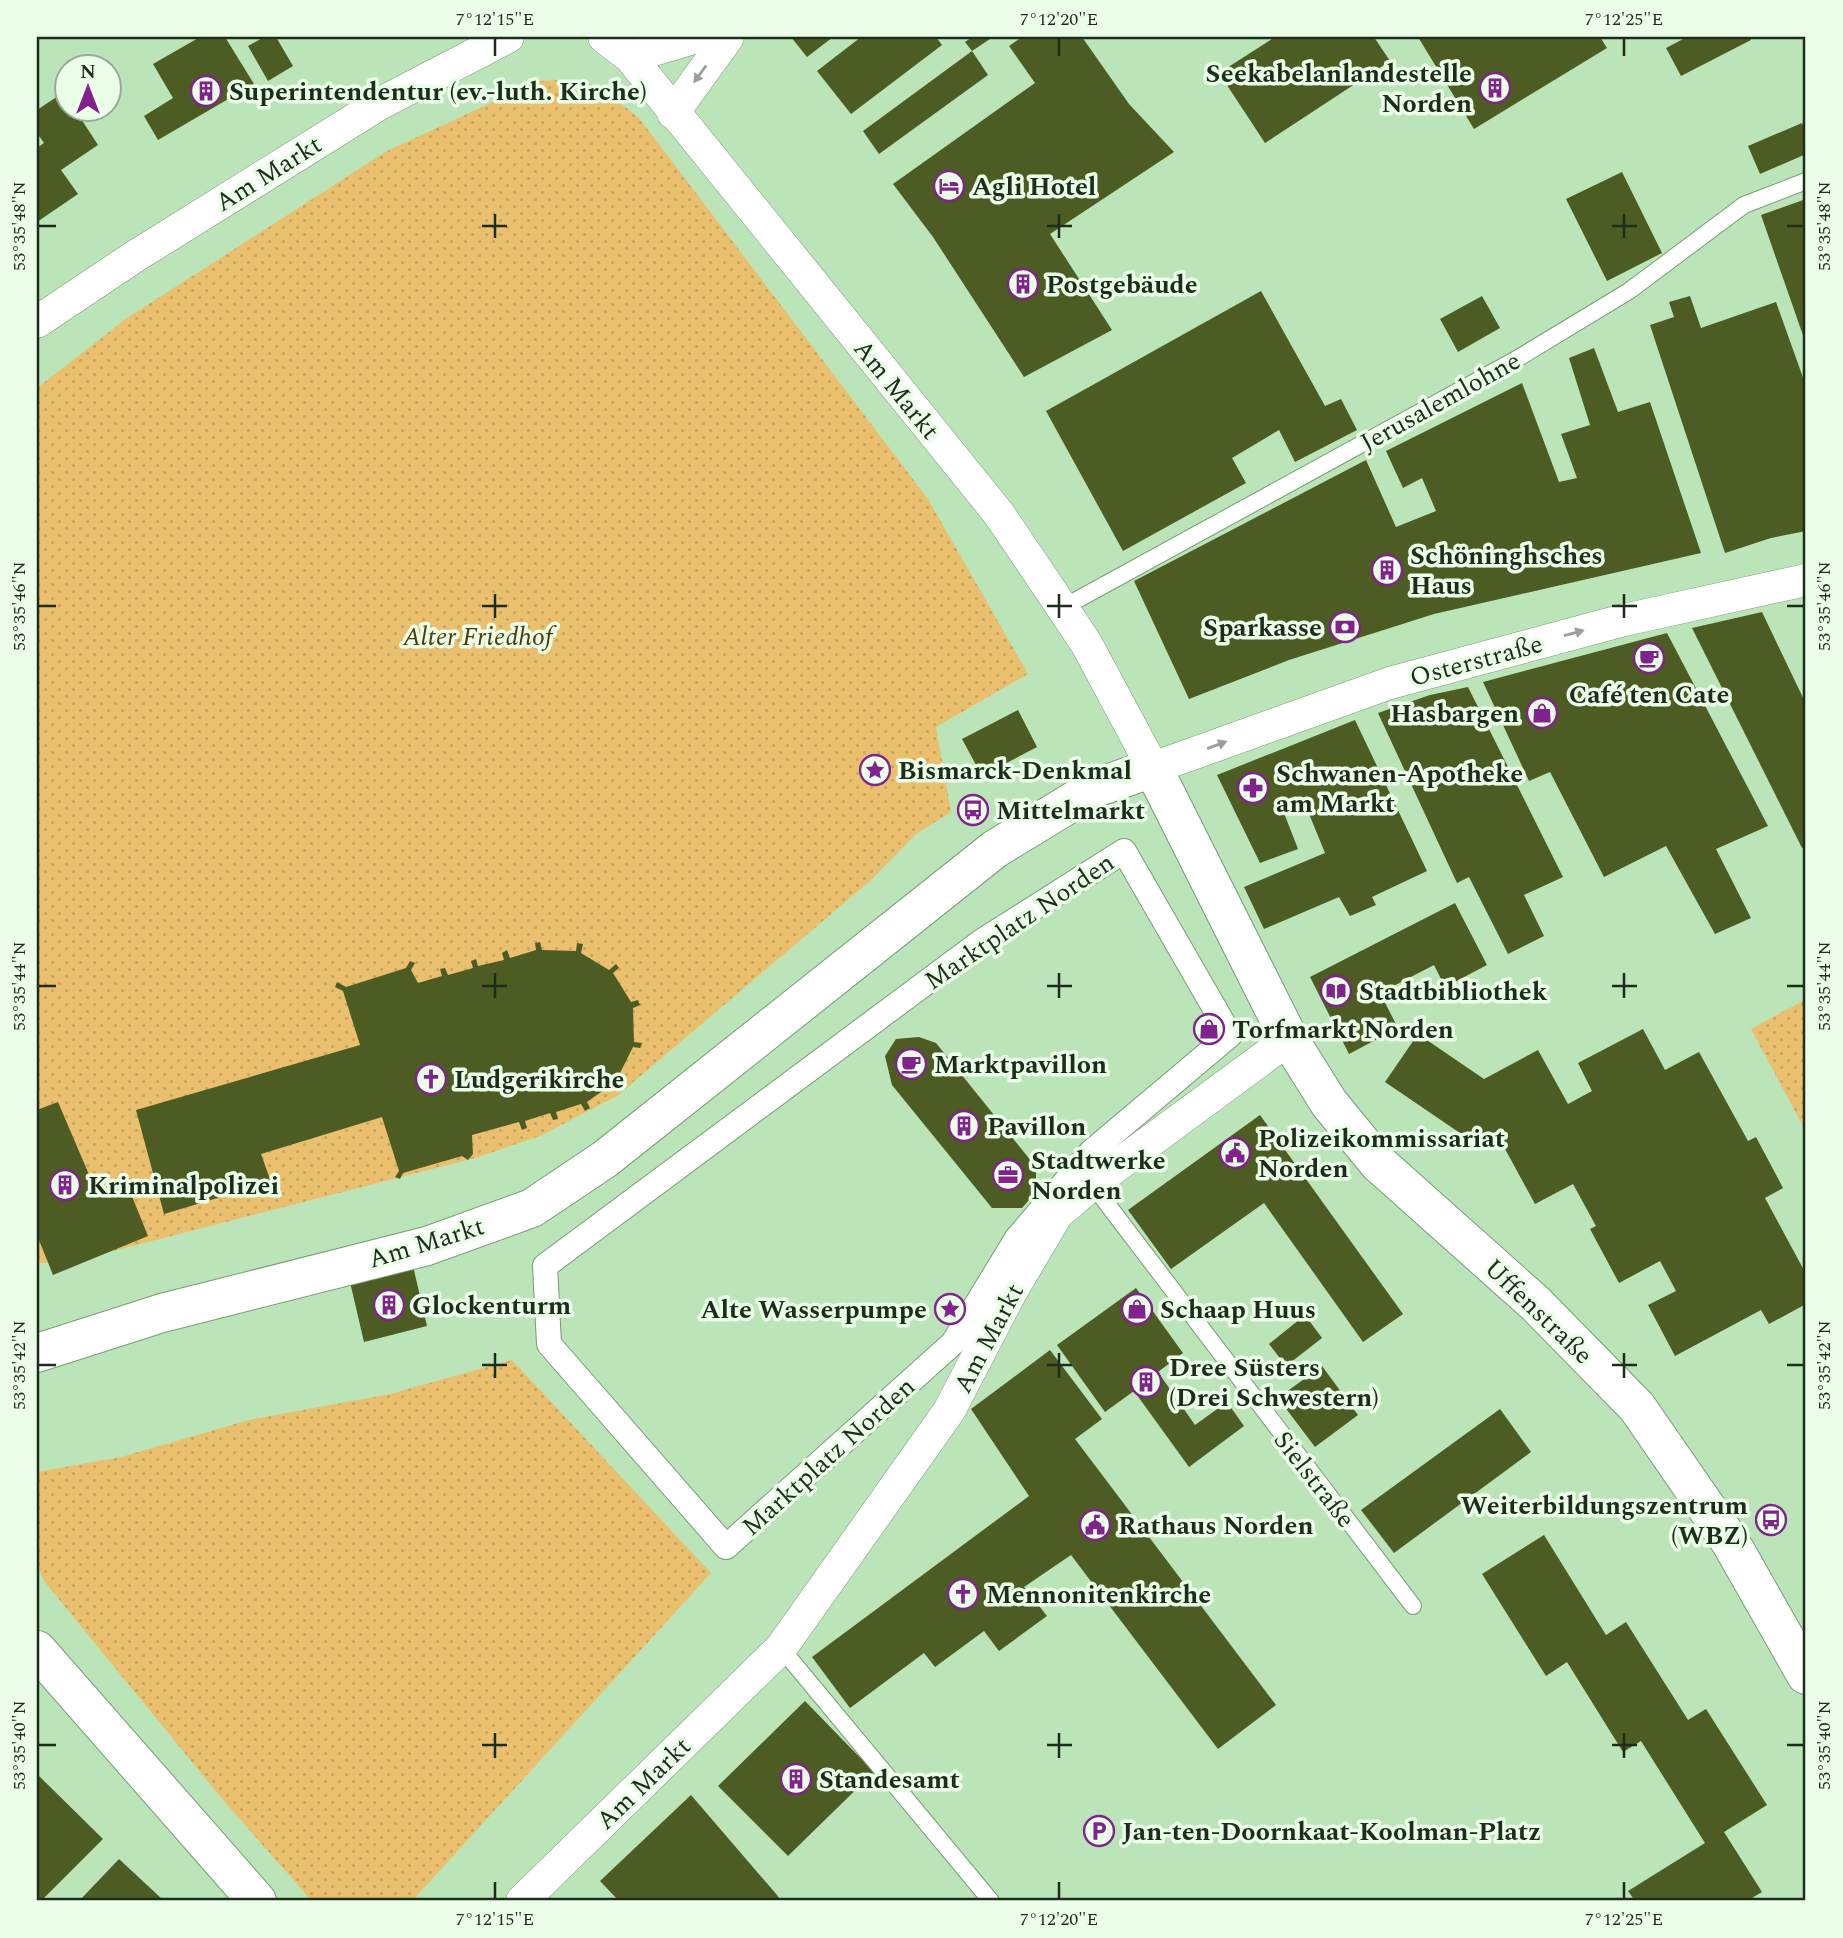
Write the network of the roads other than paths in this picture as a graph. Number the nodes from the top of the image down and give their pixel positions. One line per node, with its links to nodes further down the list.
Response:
1 (508, 37): 8 (street, Am Markt)
2 (604, 37): 5 (street, Am Markt)
3 (697, 37): 5 (street)
4 (728, 37): 6 (street, one-way to 6)
5 (630, 57): 6 (street, Am Markt)
6 (673, 113): 10 (street, Am Markt)
7 (1806, 181): 10 (lane, Jerusalemlohne)
8 (37, 322)
9 (1806, 580): 11 (street, Osterstraße, one-way to 9)
10 (1064, 607): 11 (street, Am Markt)
11 (1153, 768): 12 (street, Am Markt); 15 (street, Am Markt)
12 (1289, 1039): 13 (street, Am Markt); 21 (street, Uffenstraße)
13 (1092, 1184): 18 (lane, Sielstraße); 19 (street, Am Markt)
14 (37, 1325): 15 (street, Am Markt)
15 (107, 1329): 16 (street, Am Markt)
16 (37, 1353)
17 (726, 1547): 17 (street, Marktplatz Norden)
18 (1413, 1606)
19 (781, 1648): 23 (street, Am Markt); 24 (lane)
20 (37, 1650): 22 (street)
21 (1806, 1675)
22 (257, 1901)
23 (522, 1901)
24 (991, 1901)

